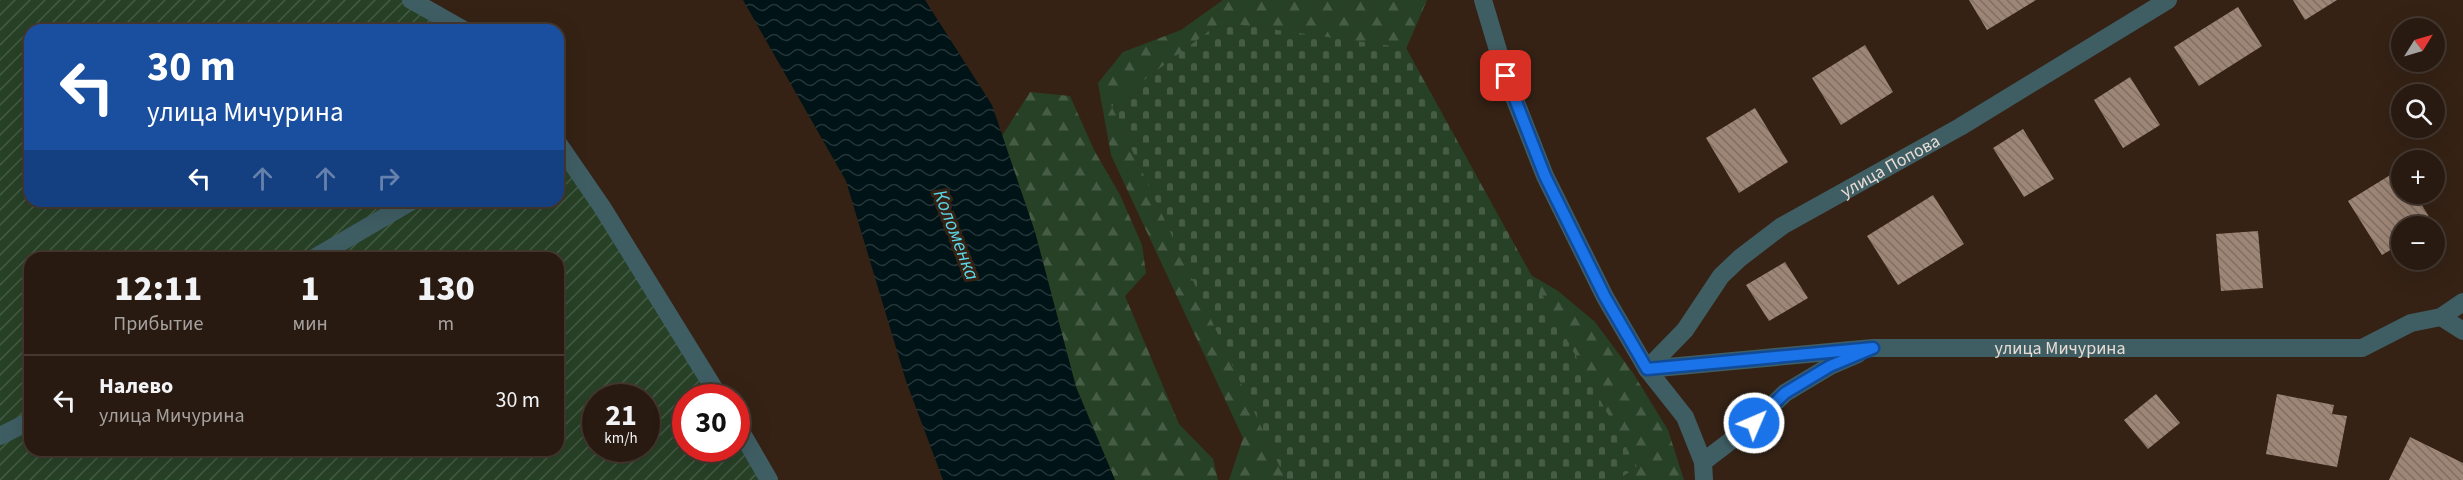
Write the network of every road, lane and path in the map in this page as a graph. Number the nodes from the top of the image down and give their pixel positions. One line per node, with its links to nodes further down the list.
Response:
1 (411, 0): 4 (street)
2 (1483, 0): 13 (street)
3 (2168, 0): 13 (street, улица Попова)
4 (453, 24)
5 (564, 152): 14 (street)
6 (402, 207): 7 (street)
7 (324, 252)
8 (2463, 302): 10 (street, улица Мичурина)
9 (2463, 311): 10 (street)
10 (2441, 317): 11 (street); 12 (street, улица Мичурина)
11 (2463, 331)
12 (1873, 348): 13 (street, улица Мичурина); 18 (street)
13 (1647, 369): 18 (street)
14 (711, 384)
15 (24, 424): 16 (street)
16 (0, 436)
17 (750, 447): 19 (street)
18 (1703, 471)
19 (769, 480)

